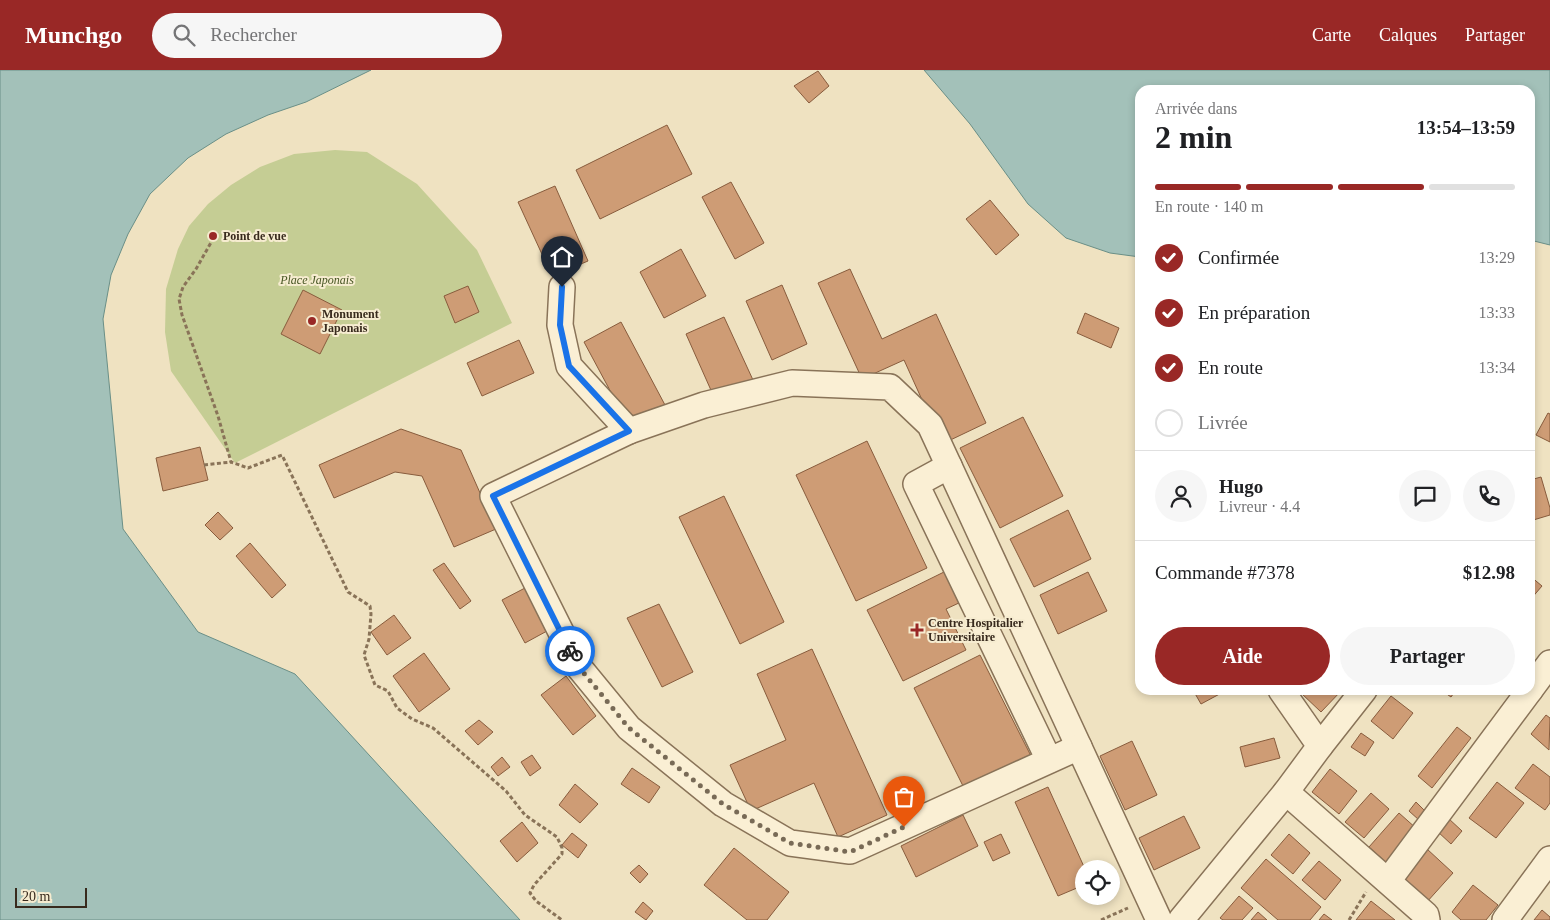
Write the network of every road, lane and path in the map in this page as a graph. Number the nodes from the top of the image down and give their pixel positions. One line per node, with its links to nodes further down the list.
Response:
1 (217, 232): 4 (path)
2 (562, 287): 3 (street)
3 (629, 431): 6 (street); 14 (street)
4 (232, 462): 5 (path); 19 (path)
5 (204, 465)
6 (949, 466): 13 (street); 14 (street)
7 (1550, 662): 8 (street)
8 (1535, 683)
9 (1284, 695): 12 (street)
10 (1360, 695): 12 (street)
11 (1526, 695): 17 (street)
12 (1320, 746): 15 (street)
13 (1079, 747): 14 (street); 20 (street)
14 (1049, 760)
15 (1286, 792): 17 (street); 21 (street)
16 (1550, 859): 23 (street)
17 (1383, 877): 18 (street); 22 (path)
18 (1428, 918)
19 (562, 920)
20 (1159, 920)
21 (1181, 920)
22 (1349, 920)
23 (1505, 920)

